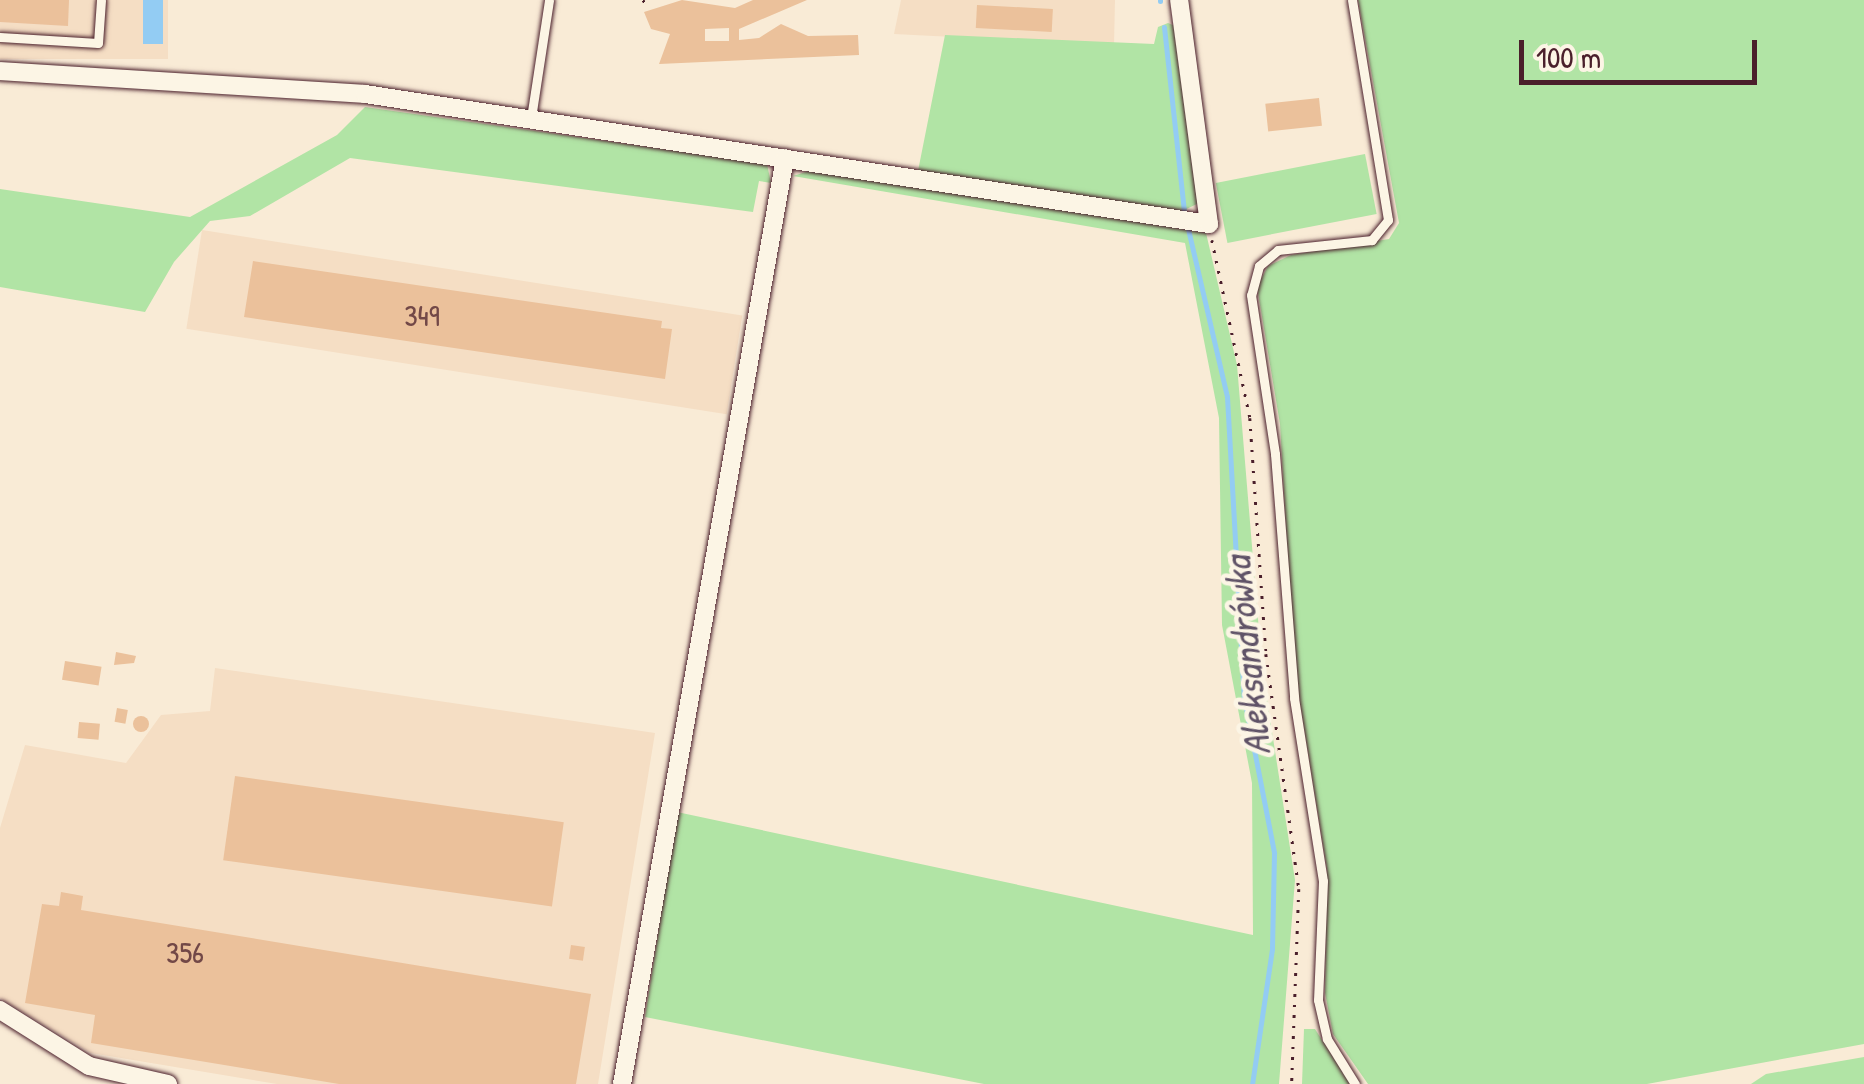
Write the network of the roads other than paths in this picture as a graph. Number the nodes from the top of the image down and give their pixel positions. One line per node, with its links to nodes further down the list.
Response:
1 (101, 0): 5 (lane)
2 (549, 0): 7 (lane)
3 (1180, 0): 8 (street)
4 (1352, 0): 12 (lane)
5 (0, 37)
6 (0, 72): 7 (street)
7 (531, 118): 8 (street)
8 (785, 158): 11 (street)
9 (0, 1010): 10 (street)
10 (168, 1084)
11 (622, 1084)
12 (1355, 1084)

